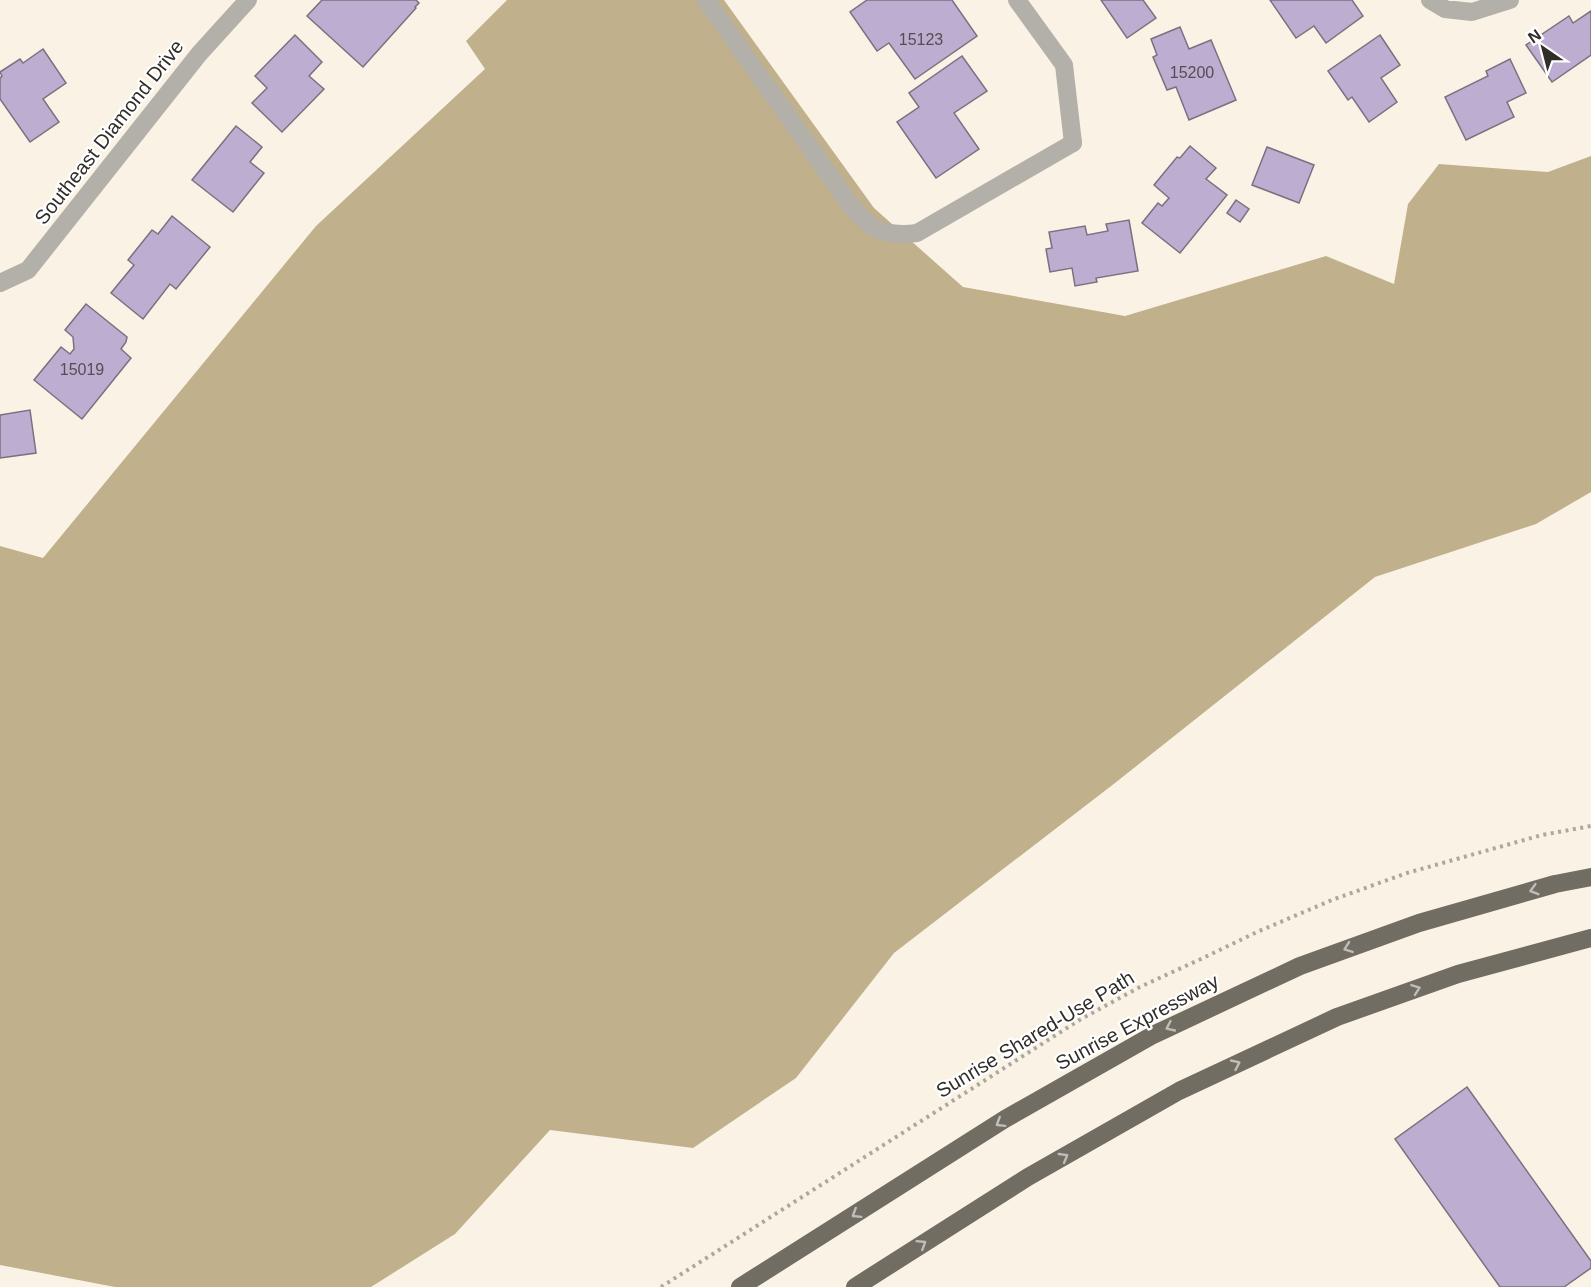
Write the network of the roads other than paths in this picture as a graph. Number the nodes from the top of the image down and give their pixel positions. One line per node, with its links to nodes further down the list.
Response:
1 (248, 0): 6 (street, Southeast Diamond Drive)
2 (706, 0): 3 (street)
3 (1017, 0)
4 (1430, 0): 5 (street)
5 (1510, 0)
6 (0, 283)
7 (1591, 877): 9 (highway, Sunrise Expressway, one-way to 9)
8 (1591, 938): 10 (highway, one-way to 8)
9 (740, 1287)
10 (855, 1287)

